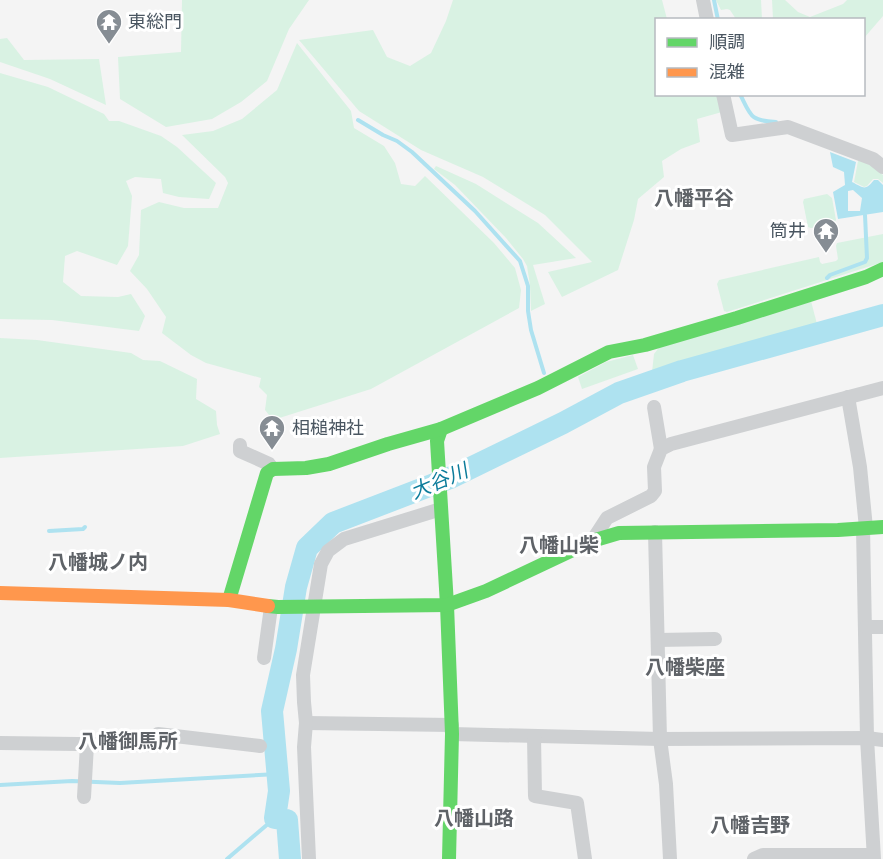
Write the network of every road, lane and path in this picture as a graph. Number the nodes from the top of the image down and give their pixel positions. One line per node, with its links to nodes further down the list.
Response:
1 (703, 0): 2 (street)
2 (707, 18)
3 (723, 96): 4 (street)
4 (883, 167)
5 (883, 269): 9 (street)
6 (883, 388): 7 (street)
7 (848, 397): 11 (street); 15 (street)
8 (654, 407): 11 (street)
9 (441, 429): 12 (street); 13 (street)
10 (240, 445): 12 (street)
11 (661, 449): 17 (street)
12 (273, 469): 19 (street)
13 (440, 506): 20 (street); 21 (street)
14 (883, 527): 15 (street)
15 (865, 528): 16 (street); 23 (street)
16 (655, 532): 17 (street); 26 (street)
17 (592, 541): 20 (street)
18 (0, 593): 19 (street)
19 (229, 600): 22 (street)
20 (447, 605): 21 (street); 29 (street)
21 (313, 606): 22 (street); 28 (street)
22 (274, 607): 27 (street)
23 (866, 627): 24 (street); 31 (street)
24 (883, 627)
25 (715, 639): 26 (street)
26 (658, 640): 32 (street)
27 (264, 658)
28 (306, 723): 29 (street); 39 (street)
29 (452, 730): 30 (street); 40 (street)
30 (534, 736): 32 (street); 41 (street)
31 (867, 738): 32 (street); 33 (street); 38 (street)
32 (660, 739): 42 (street)
33 (883, 740)
34 (0, 743): 35 (street)
35 (87, 745): 36 (street); 37 (street)
36 (260, 746)
37 (84, 787)
38 (874, 857): 43 (street)
39 (309, 859)
40 (449, 859)
41 (585, 859)
42 (670, 859)
43 (754, 859)

